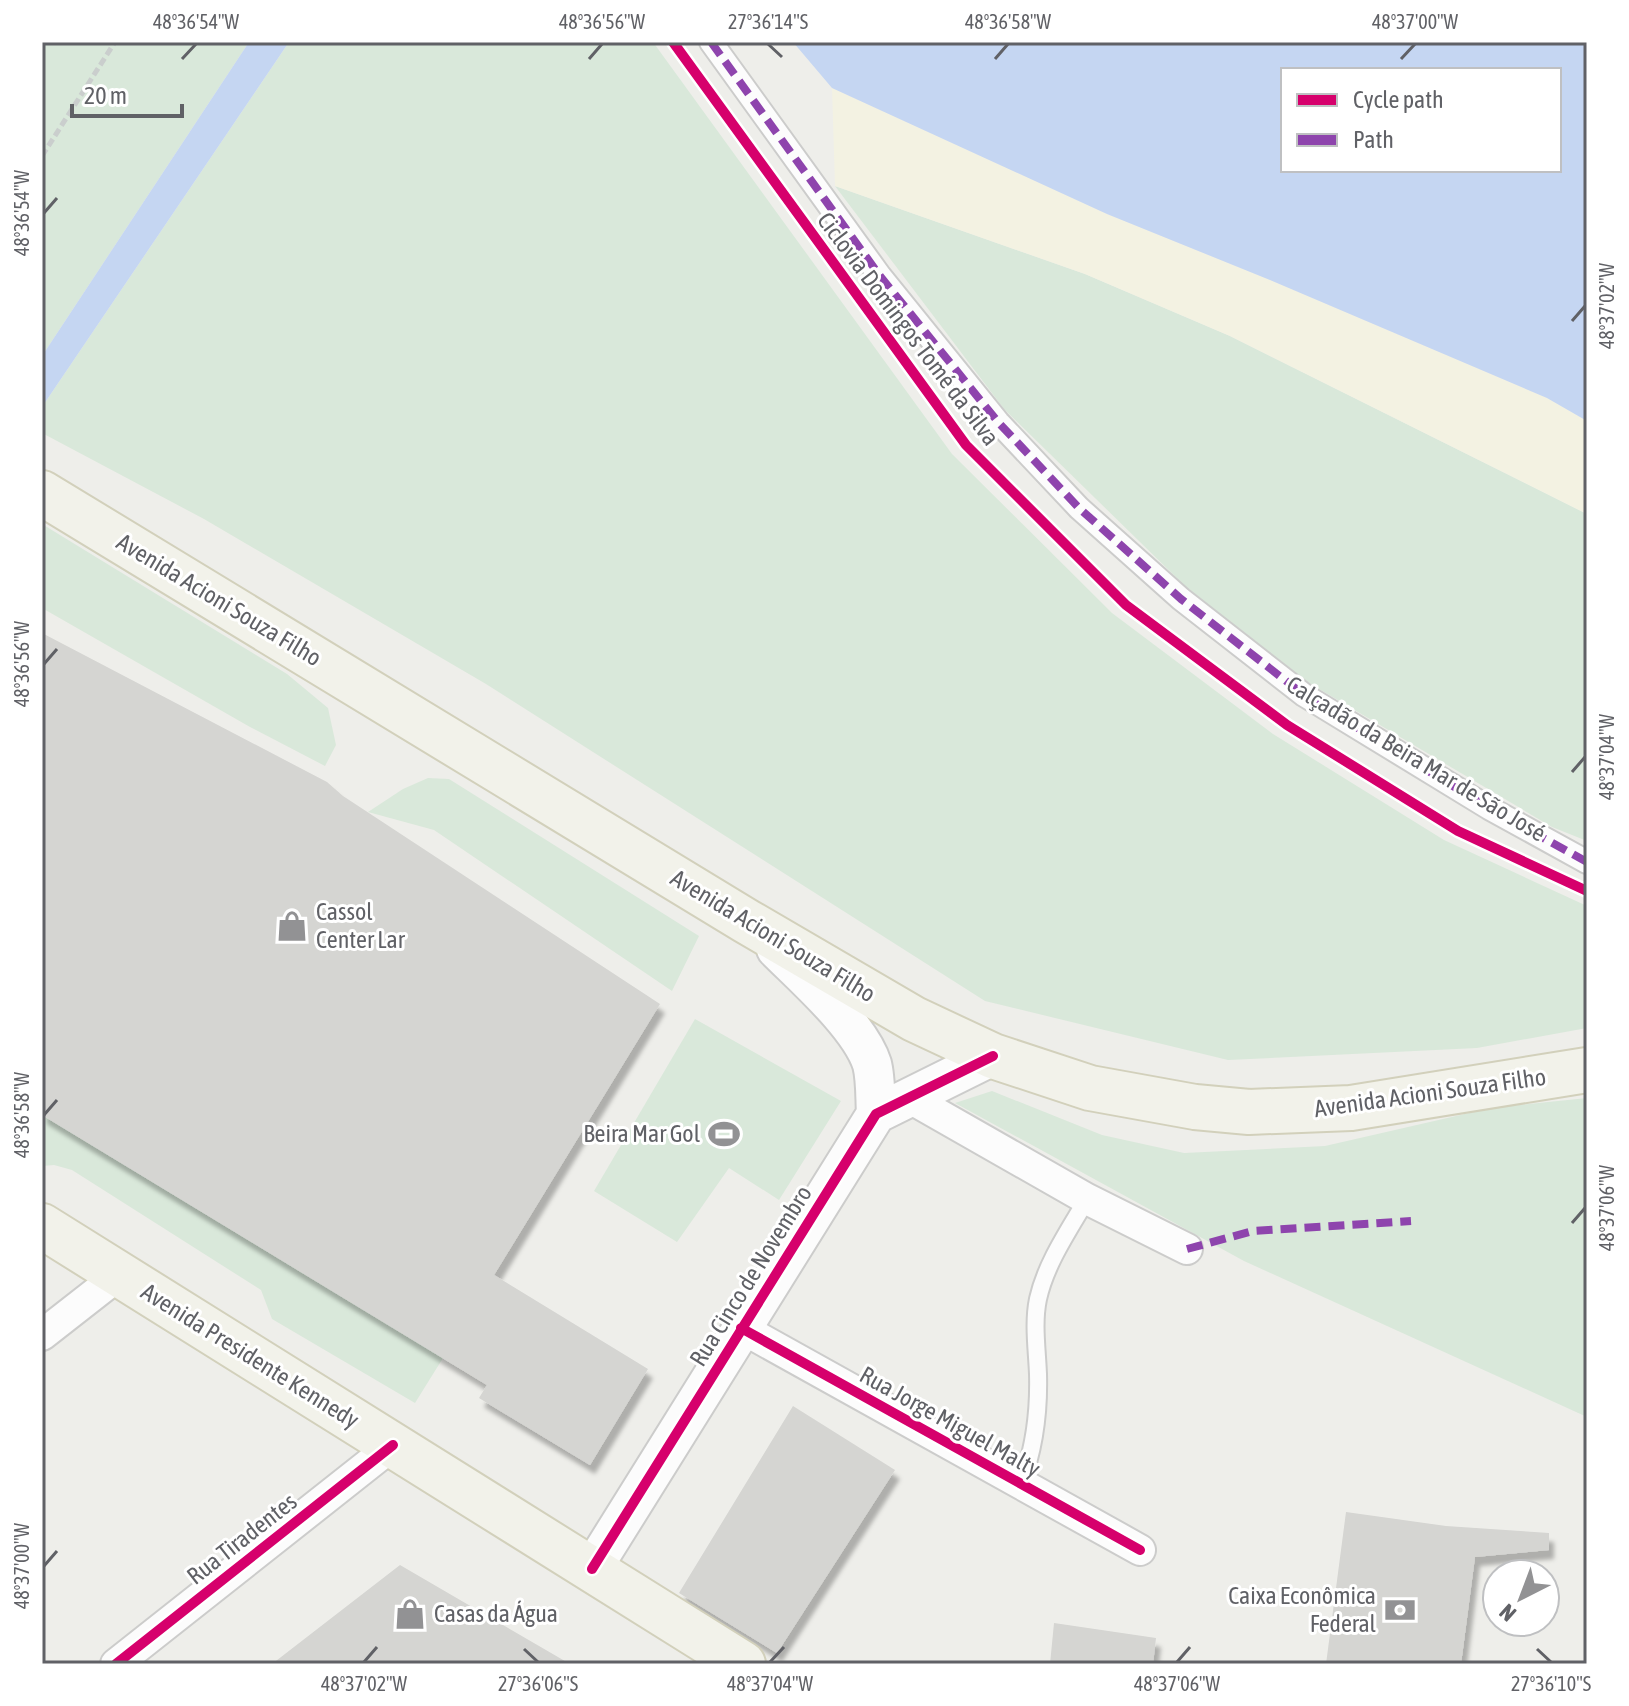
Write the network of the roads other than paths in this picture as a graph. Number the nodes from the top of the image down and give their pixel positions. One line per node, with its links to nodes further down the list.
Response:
1 (711, 42): 3 (street, Calçadão da Beira Mar de São José)
2 (42, 493): 4 (main road, Avenida Acioni Souza Filho)
3 (1587, 862)
4 (746, 921): 5 (main road, Avenida Acioni Souza Filho); 7 (street)
5 (993, 1056): 6 (main road, Avenida Acioni Souza Filho); 7 (street)
6 (1587, 1070)
7 (892, 1106): 8 (street); 12 (street, Rua Cinco de Novembro)
8 (1087, 1199): 10 (street); 15 (lane)
9 (42, 1226): 11 (main road, Avenida Presidente Kennedy)
10 (1187, 1249)
11 (120, 1274): 13 (street); 14 (main road, Avenida Presidente Kennedy)
12 (741, 1328): 15 (street, Rua Jorge Miguel Malty); 17 (street, Rua Cinco de Novembro)
13 (42, 1335)
14 (393, 1445): 17 (main road, Avenida Presidente Kennedy); 18 (street, Rua Tiradentes)
15 (1021, 1484): 16 (street, Rua Jorge Miguel Malty)
16 (1140, 1550)
17 (592, 1569): 19 (main road, Avenida Presidente Kennedy)
18 (116, 1664)
19 (743, 1664)

